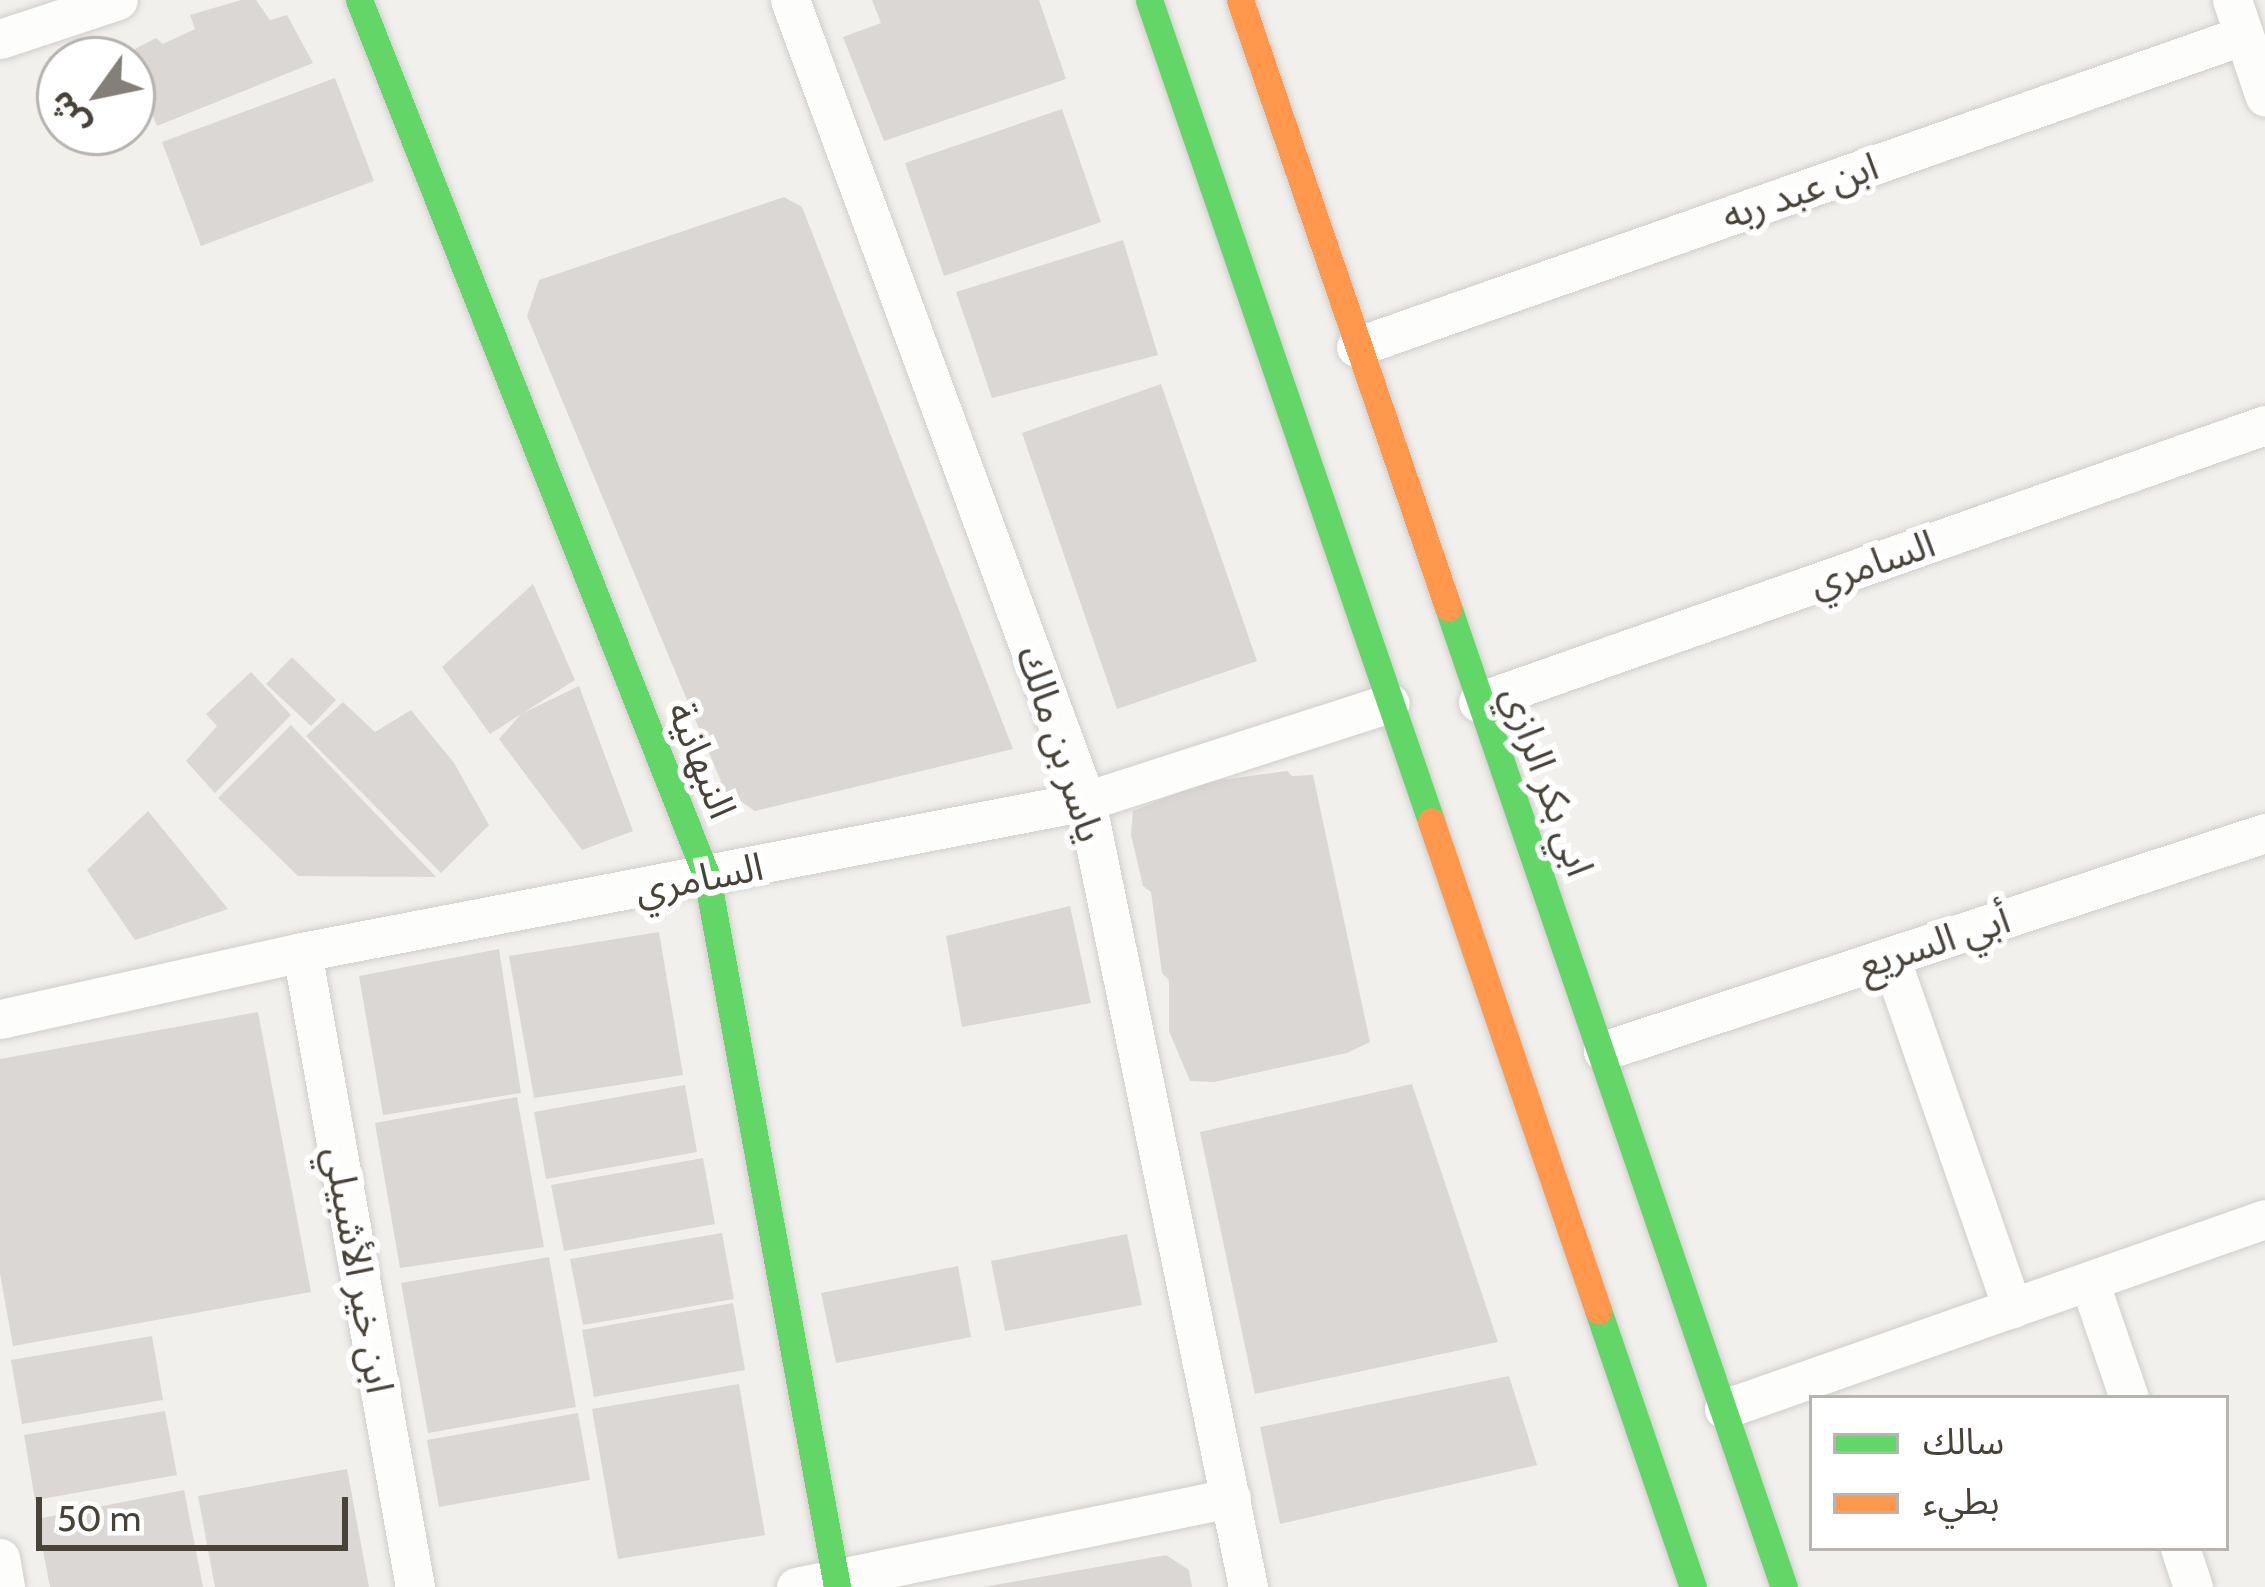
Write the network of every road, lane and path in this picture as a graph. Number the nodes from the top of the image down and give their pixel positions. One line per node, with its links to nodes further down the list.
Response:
1 (118, 0): 7 (street)
2 (359, 0): 15 (street, النبهانية)
3 (790, 0): 13 (street, ياسر بن مالك)
4 (1149, 0): 12 (street)
5 (1240, 0): 9 (street, ابي بكر الرازي)
6 (2238, 18): 8 (street); 9 (street, ابن عبد ربه)
7 (0, 39)
8 (2265, 97)
9 (1356, 347): 11 (street, ابي بكر الرازي)
10 (2265, 425): 11 (street, السامري)
11 (1478, 702): 19 (street, ابي بكر الرازي)
12 (1390, 704): 13 (street, السامري); 33 (street)
13 (1086, 801): 15 (street, السامري); 25 (street, ياسر بن مالك)
14 (2265, 833): 17 (street, أبي السريع)
15 (707, 877): 16 (street, السامري); 28 (street, النبهانية)
16 (302, 952): 18 (street, السامري); 30 (street, ابن خير الأشبيلي)
17 (1890, 956): 19 (street, أبي السريع); 22 (street)
18 (0, 1019)
19 (1603, 1051): 24 (street, ابي بكر الرازي)
20 (2265, 1219): 21 (street)
21 (2089, 1281): 22 (street); 23 (street)
22 (2012, 1308): 24 (street)
23 (2128, 1395)
24 (1724, 1409): 34 (street, ابي بكر الرازي)
25 (1231, 1498): 28 (street); 32 (street, ياسر بن مالك)
26 (2181, 1551): 35 (street)
27 (0, 1558): 29 (street)
28 (836, 1583): 31 (street)
29 (5, 1587)
30 (415, 1587)
31 (796, 1587)
32 (1248, 1587)
33 (1693, 1587)
34 (1784, 1587)
35 (2193, 1587)

